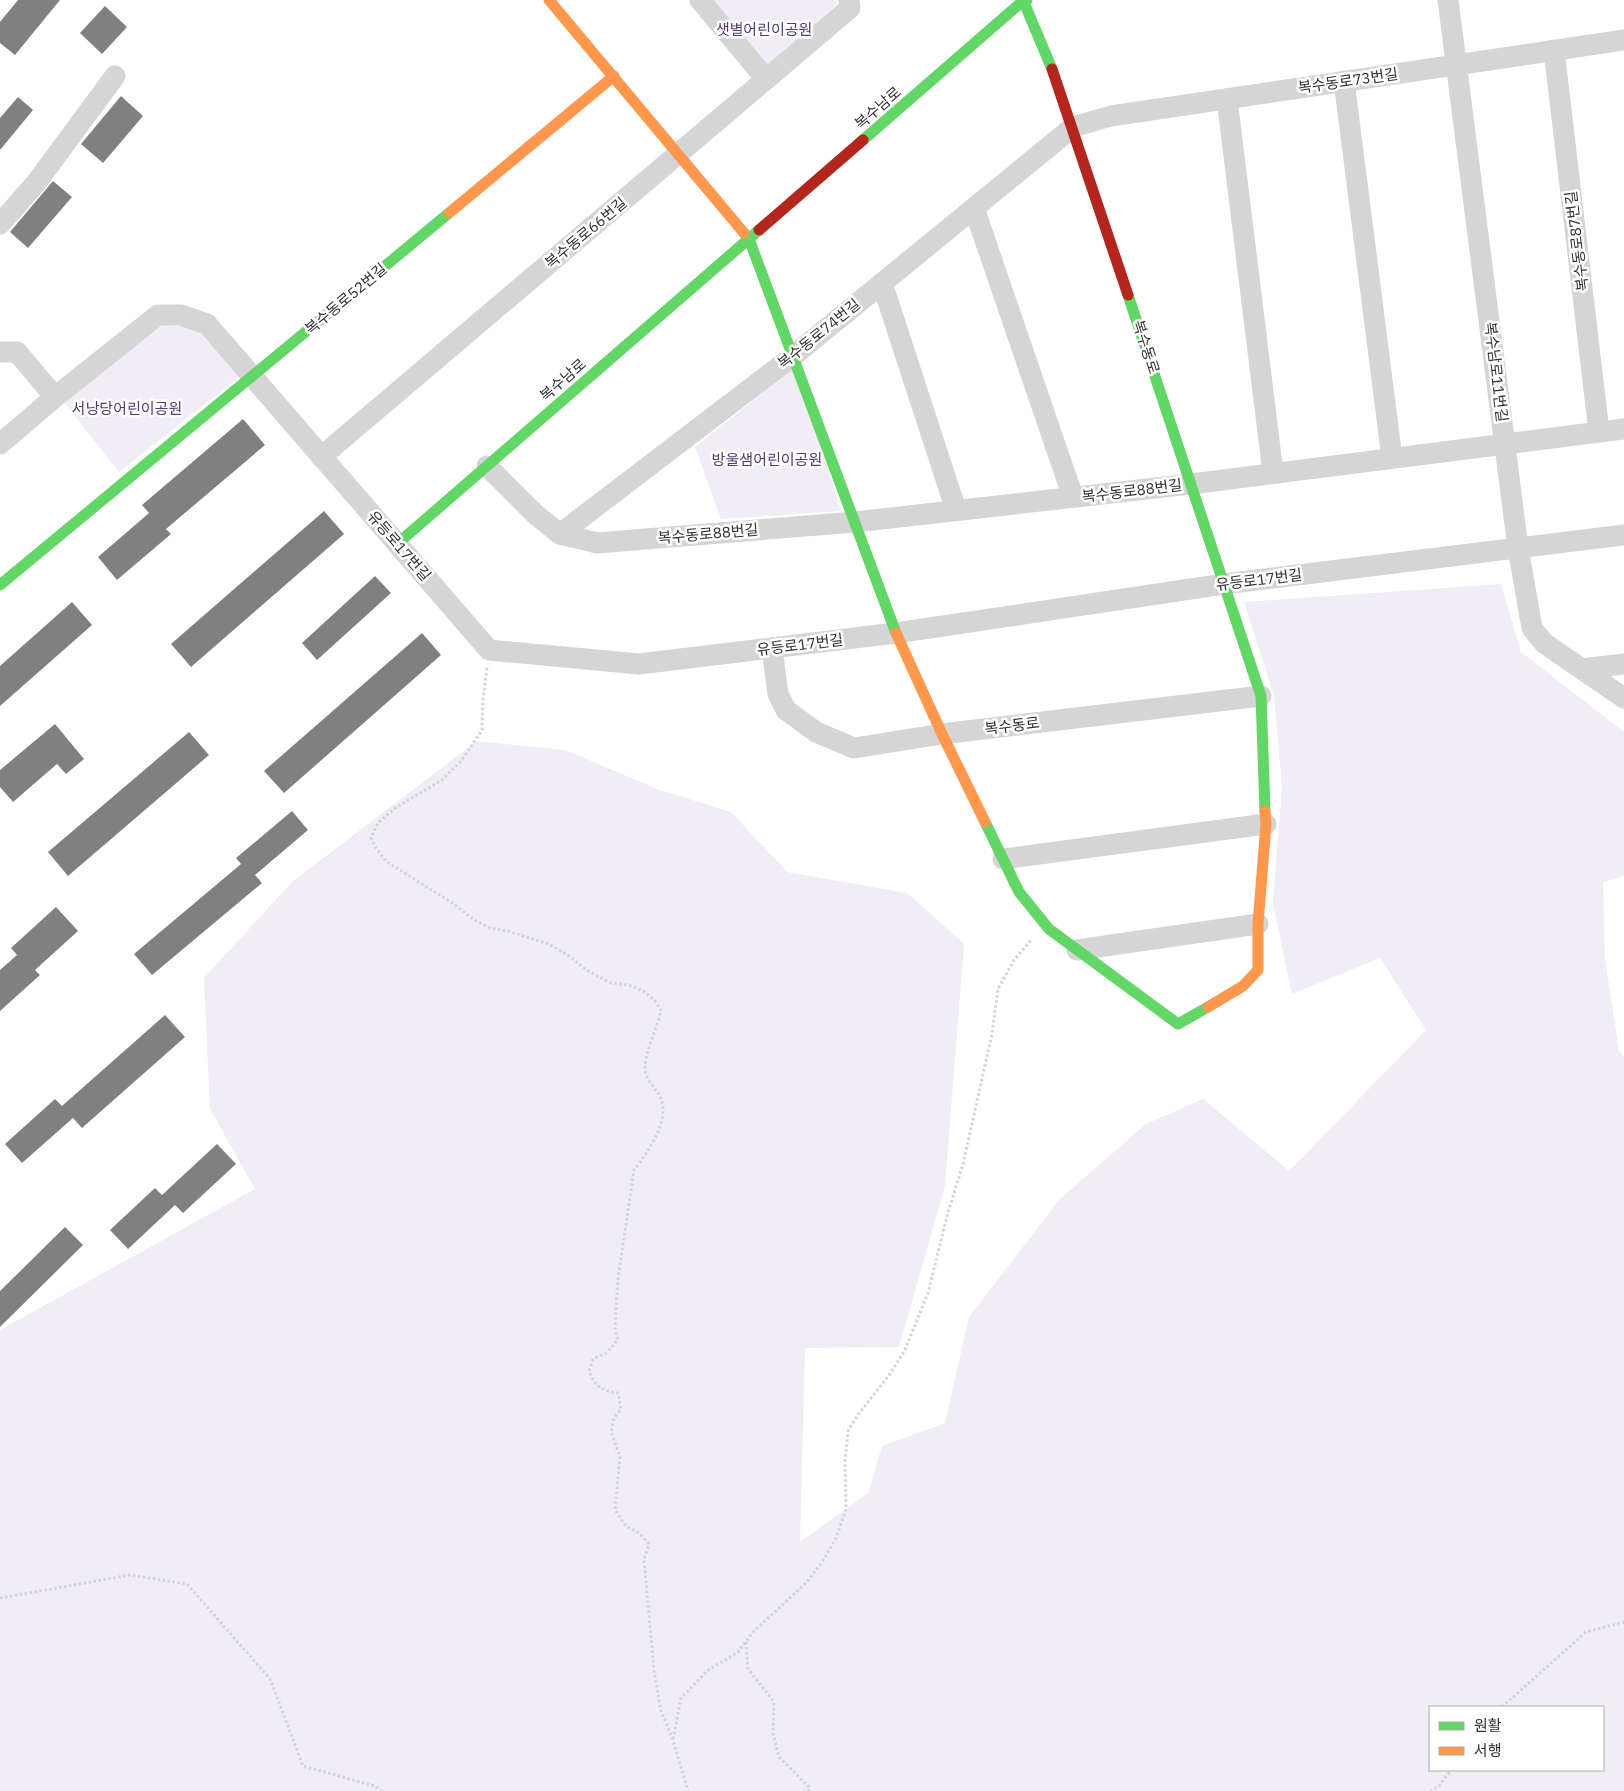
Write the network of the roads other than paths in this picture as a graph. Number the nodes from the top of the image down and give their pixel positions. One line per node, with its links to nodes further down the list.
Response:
1 (549, 0): 10 (street)
2 (700, 0): 11 (street)
3 (1024, 0): 14 (street, 복수동로); 18 (street, 복수남로)
4 (1448, 0): 8 (street, 복수남로11번길)
5 (849, 4): 11 (street, 복수동로66번길)
6 (1624, 40): 7 (street, 복수동로73번길)
7 (1554, 50): 8 (street, 복수동로73번길); 25 (street, 복수동로87번길)
8 (1456, 64): 12 (street, 복수동로73번길); 26 (street, 복수남로11번길)
9 (115, 76): 17 (street)
10 (614, 76): 15 (street); 22 (street, 복수동로52번길)
11 (766, 79): 15 (street, 복수동로66번길)
12 (1344, 81): 13 (street, 복수동로73번길); 29 (street)
13 (1227, 99): 14 (street, 복수동로73번길); 31 (street)
14 (1073, 127): 16 (street, 복수동로74번길); 32 (street, 복수동로)
15 (678, 155): 18 (street); 28 (street, 복수동로66번길)
16 (974, 208): 19 (street, 복수동로74번길); 33 (street, 복수동로88번길)
17 (0, 224)
18 (750, 239): 21 (street); 30 (street, 복수남로)
19 (882, 283): 21 (street, 복수동로74번길); 34 (street)
20 (0, 352): 23 (street)
21 (793, 356): 35 (street); 36 (street, 복수동로74번길)
22 (253, 376): 23 (street, 유등로17번길); 28 (street, 유등로17번길); 41 (street, 복수동로52번길)
23 (55, 397): 27 (street, 유등로17번길)
24 (1624, 428): 25 (street)
25 (1599, 432): 26 (street)
26 (1505, 443): 29 (street); 39 (street, 복수남로11번길)
27 (0, 444)
28 (321, 457): 38 (street, 유등로17번길)
29 (1392, 458): 31 (street)
30 (488, 466): 36 (street, 복수동로88번길); 38 (street, 복수남로)
31 (1273, 473): 32 (street)
32 (1191, 484): 33 (street, 복수동로88번길); 40 (street, 복수동로)
33 (1073, 498): 34 (street, 복수동로88번길)
34 (956, 510): 35 (street, 복수동로88번길)
35 (855, 522): 36 (street, 복수동로88번길); 42 (street)
36 (560, 534)
37 (1624, 535): 39 (street, 유등로17번길)
38 (397, 544): 43 (street, 유등로17번길)
39 (1518, 548): 40 (street, 유등로17번길); 45 (street, 복수남로11번길)
40 (1224, 584): 42 (street, 유등로17번길); 46 (street, 복수동로)
41 (0, 585)
42 (896, 633): 43 (street, 유등로17번길); 48 (street, 복수동로)
43 (772, 648): 48 (street, 복수동로)
44 (1624, 664): 45 (street)
45 (1582, 669): 47 (street, 복수남로11번길)
46 (1262, 696): 48 (street, 복수동로); 49 (street, 복수동로)
47 (1624, 698)
48 (942, 734): 50 (street, 복수동로)
49 (1266, 824): 50 (street); 51 (street, 복수동로)
50 (1002, 859): 52 (street, 복수동로)
51 (1258, 924): 52 (street); 52 (street, 복수동로)
52 (1077, 950)

